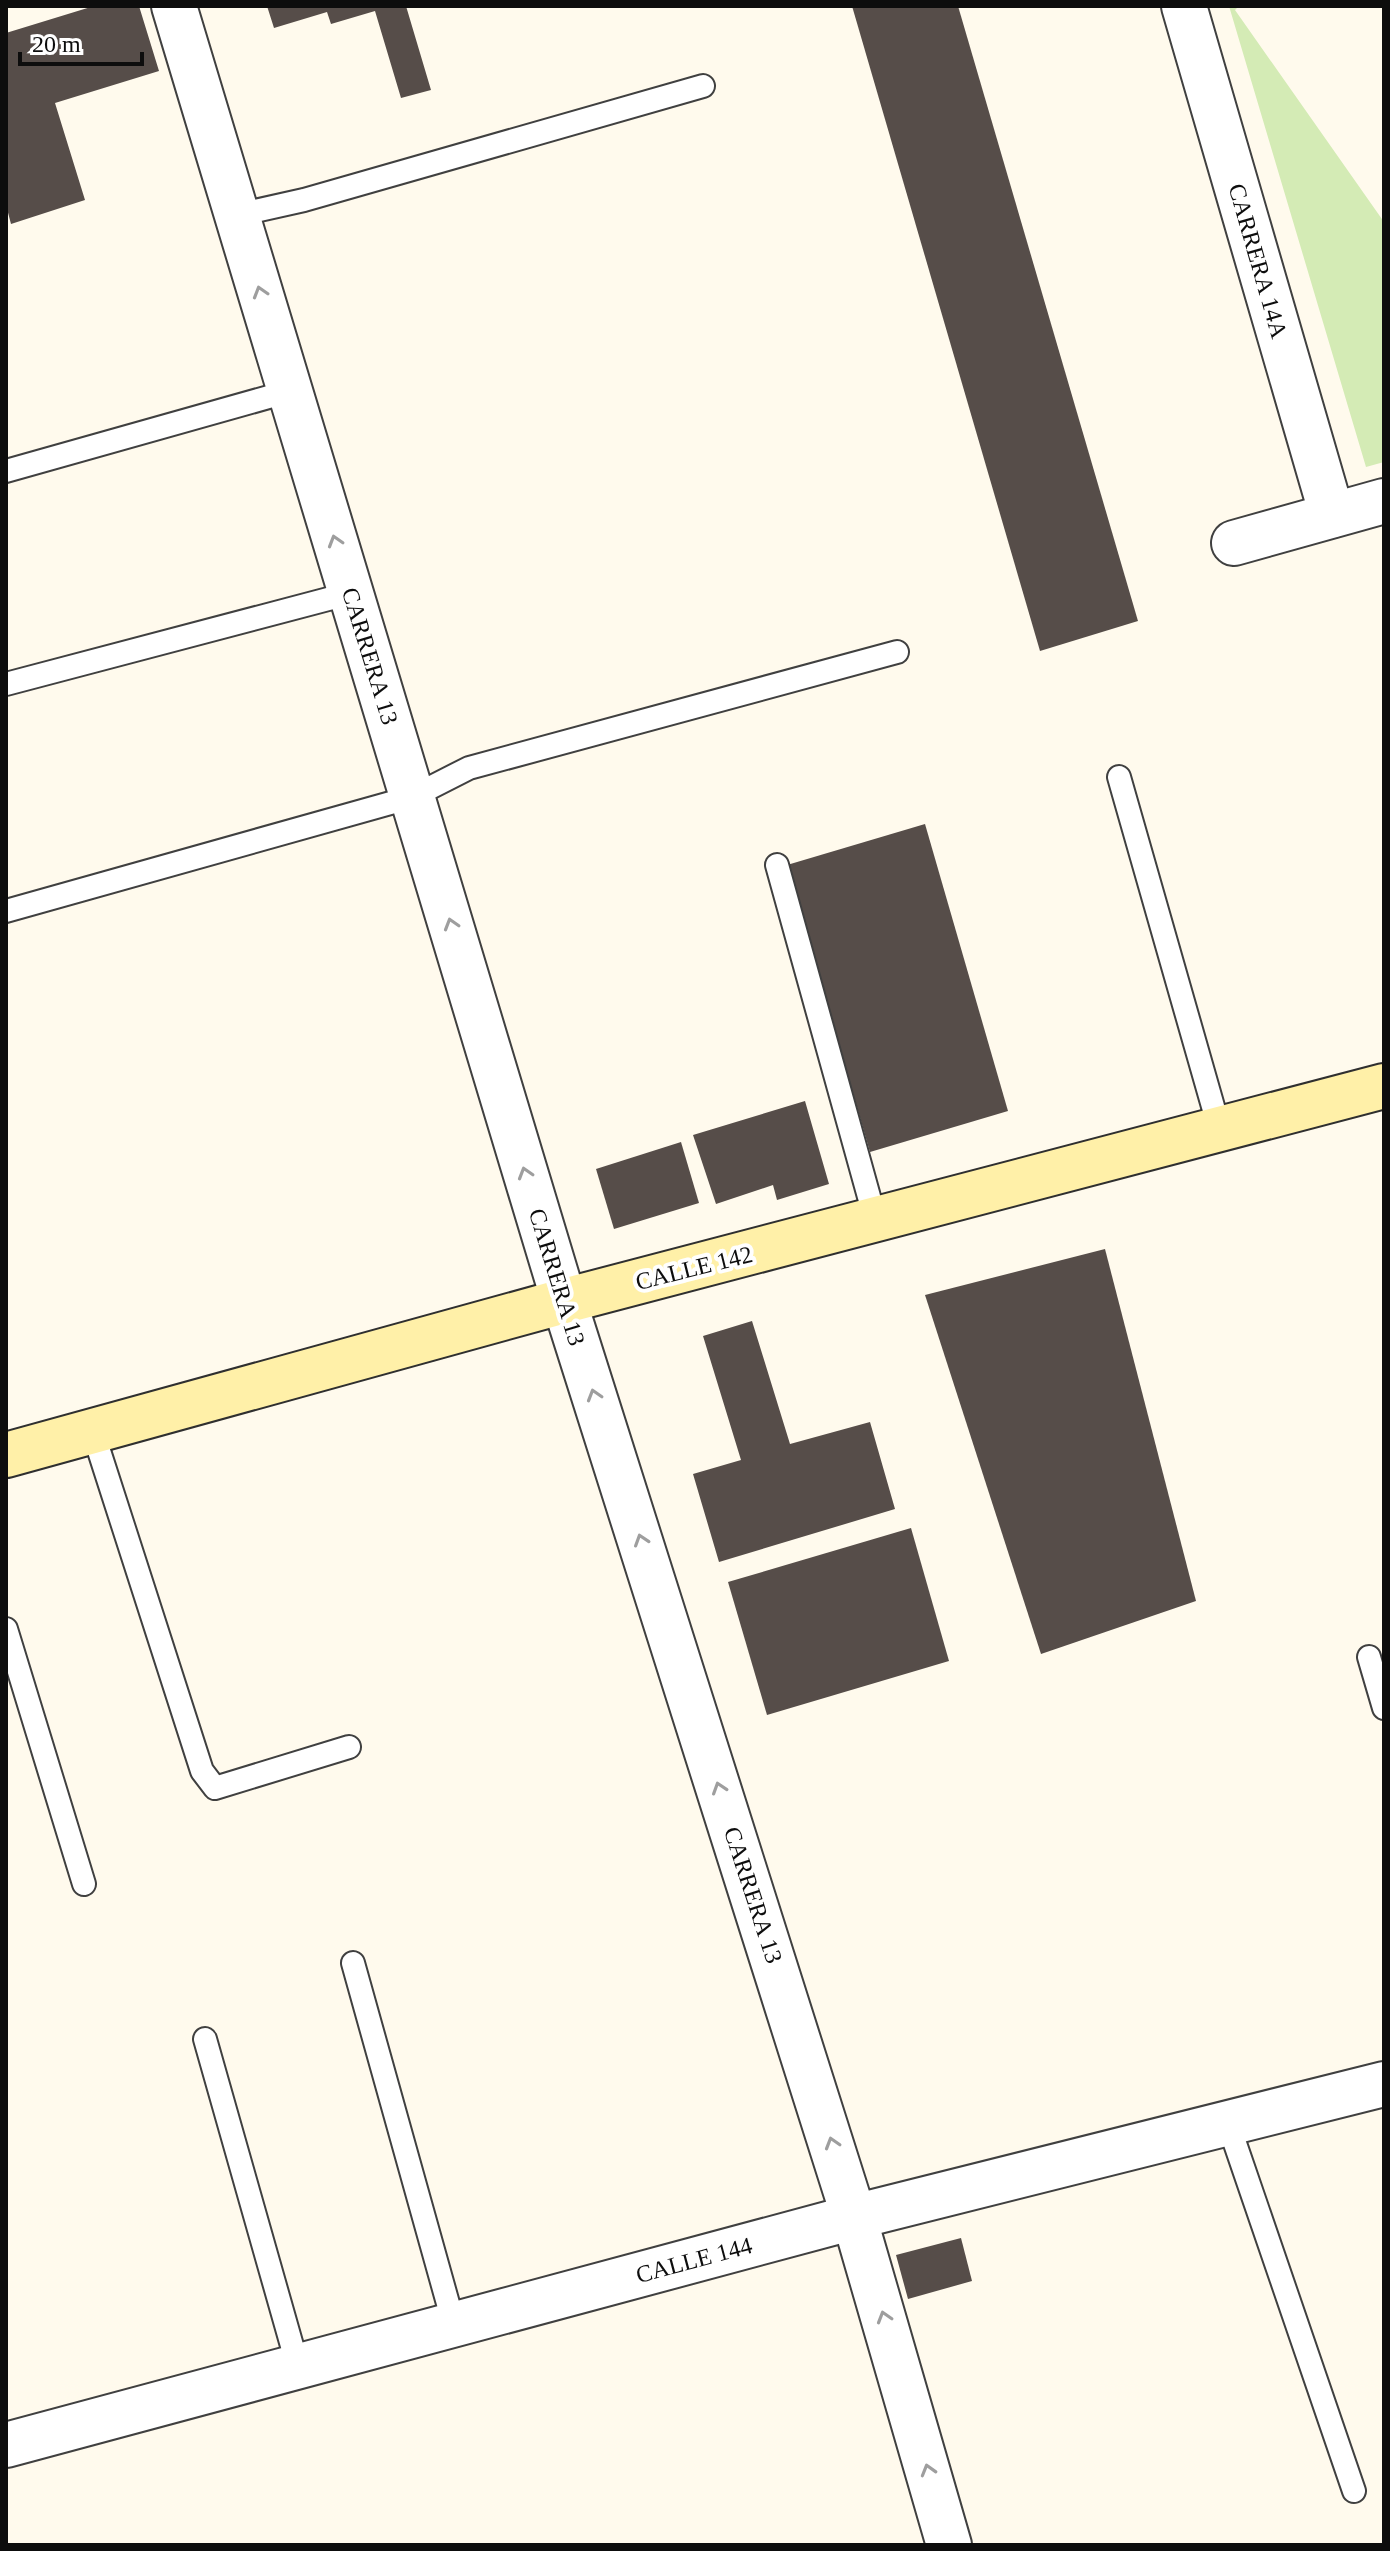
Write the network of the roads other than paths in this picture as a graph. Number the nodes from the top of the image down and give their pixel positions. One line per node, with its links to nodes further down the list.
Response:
1 (174, 6): 4 (street, CARRERA 13)
2 (1184, 6): 8 (street, CARRERA 14A)
3 (703, 86): 4 (lane)
4 (237, 215): 5 (street, CARRERA 13, one-way to 4)
5 (290, 391): 6 (lane); 10 (street, CARRERA 13, one-way to 5)
6 (6, 471)
7 (1384, 501): 8 (street)
8 (1332, 515): 9 (street)
9 (1234, 543)
10 (351, 593): 12 (lane); 14 (street, CARRERA 13)
11 (897, 652): 14 (lane)
12 (6, 684)
13 (1119, 777): 18 (lane)
14 (412, 797): 16 (lane); 20 (street, CARRERA 13, one-way to 14)
15 (777, 865): 19 (lane)
16 (6, 911)
17 (1384, 1086): 18 (main road, CALLE 142)
18 (1220, 1131): 19 (main road, CALLE 142)
19 (876, 1222): 20 (main road, CALLE 142)
20 (564, 1301): 21 (main road, CALLE 142); 32 (street, CARRERA 13, one-way to 20)
21 (92, 1429): 22 (main road, CALLE 142); 26 (lane)
22 (6, 1455)
23 (6, 1629): 27 (lane)
24 (1369, 1657): 25 (lane)
25 (1384, 1708)
26 (349, 1747)
27 (84, 1884)
28 (353, 1963): 33 (lane)
29 (205, 2039): 34 (lane)
30 (1384, 2084): 31 (street, CALLE 144)
31 (1228, 2123): 32 (street, CALLE 144); 36 (lane)
32 (854, 2217): 33 (street, CALLE 144); 37 (street, CARRERA 13, one-way to 32)
33 (454, 2325): 34 (street, CALLE 144)
34 (298, 2367): 35 (street, CALLE 144)
35 (6, 2445)
36 (1354, 2491)
37 (949, 2545)

